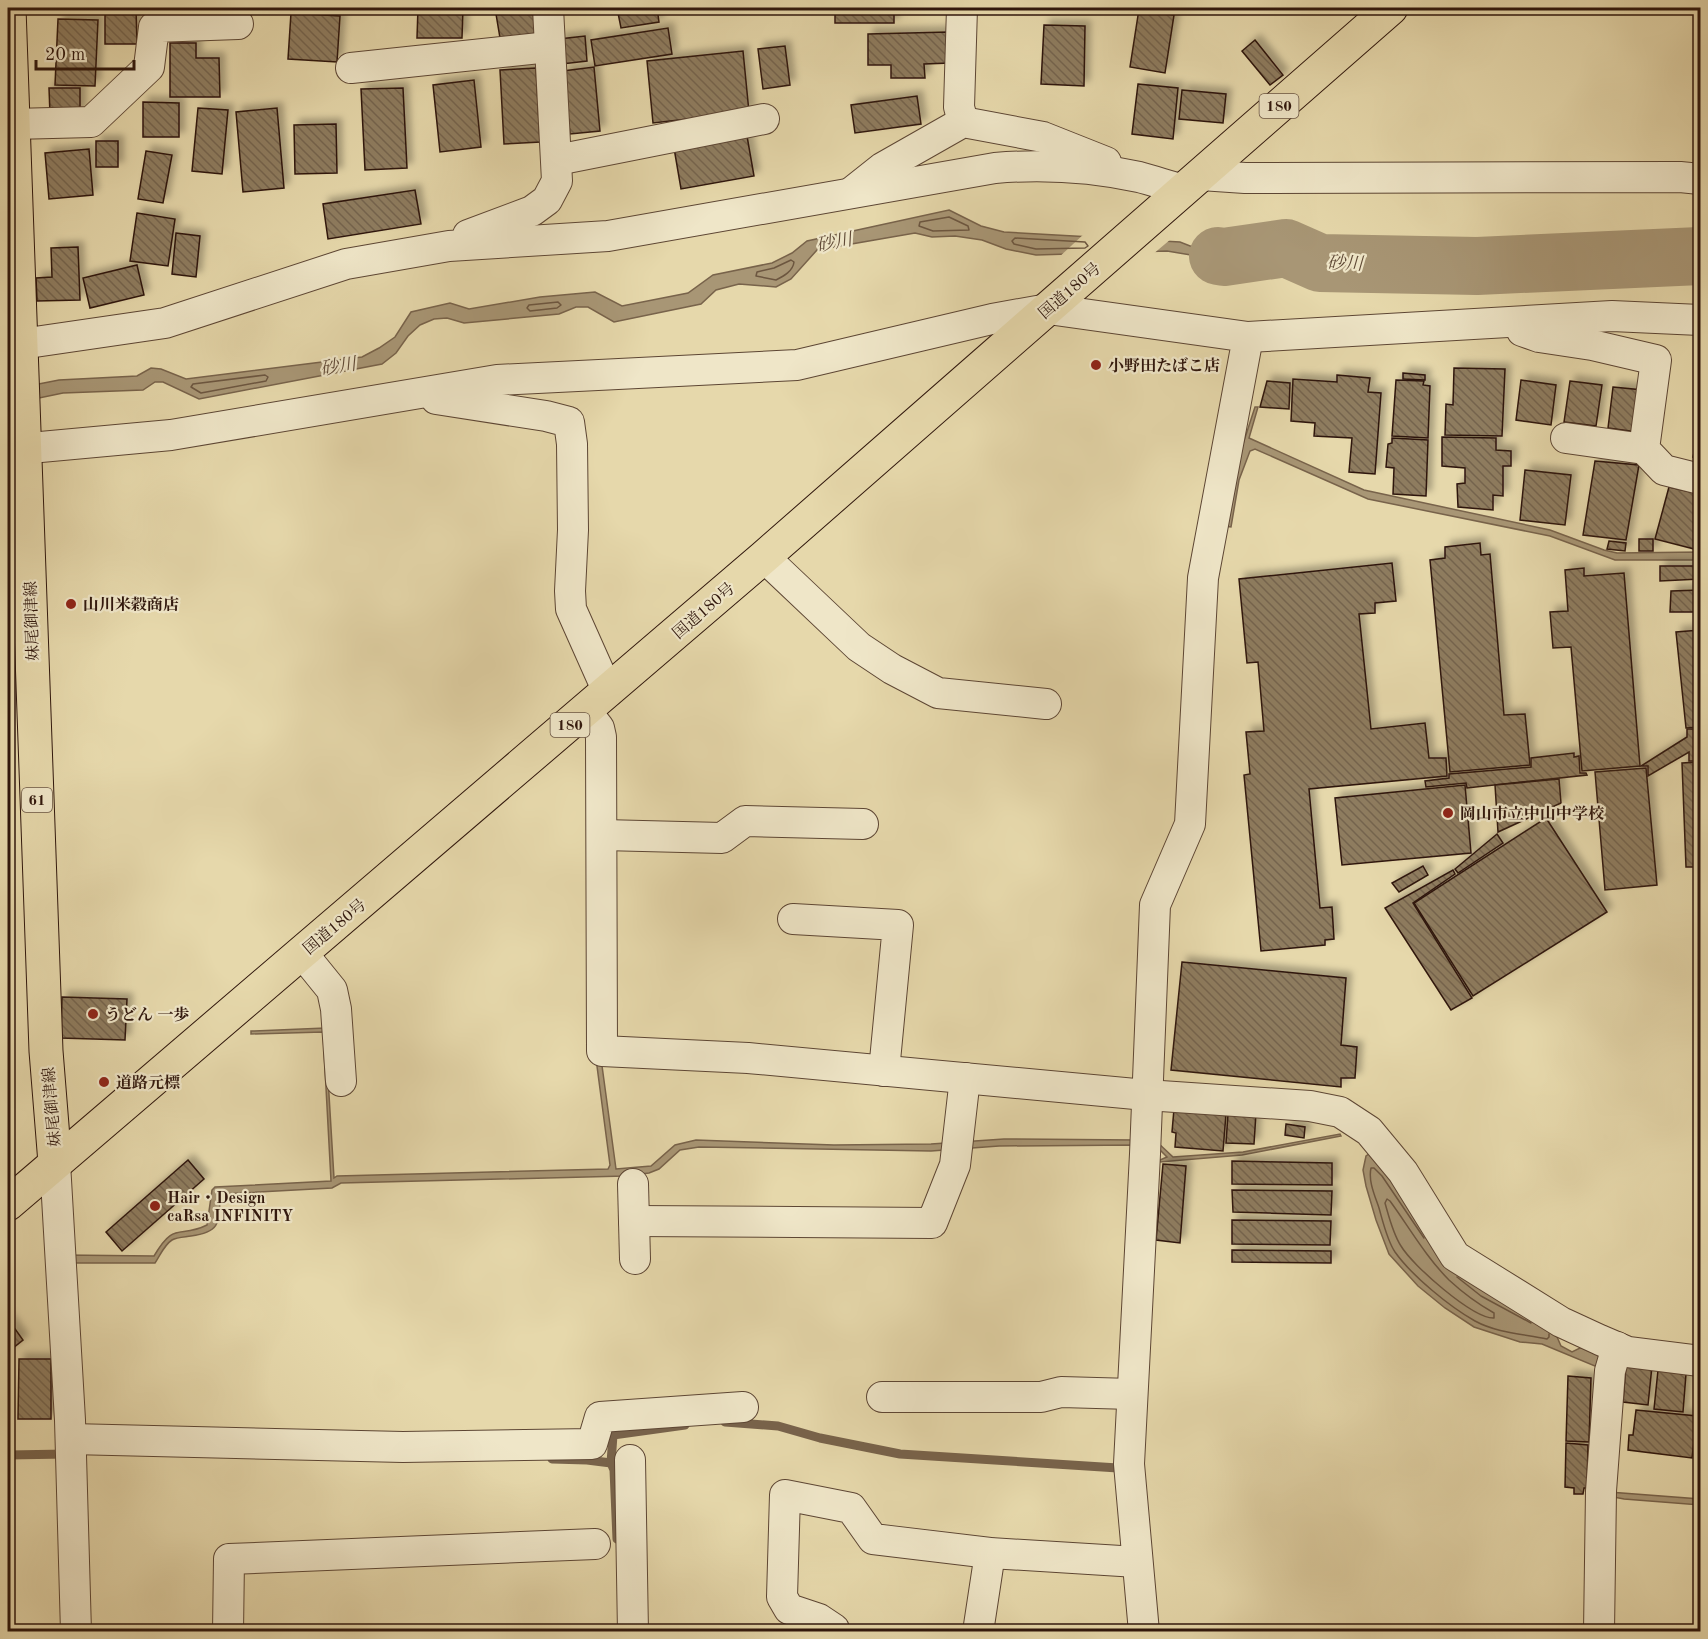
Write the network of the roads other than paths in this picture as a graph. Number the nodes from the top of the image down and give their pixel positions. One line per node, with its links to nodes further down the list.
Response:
1 (9, 8): 10 (main road, 妹尾御津線 / 61)
2 (549, 8): 6 (street)
3 (962, 8): 9 (street)
4 (1391, 8): 14 (main road, 国道180号 / 180)
5 (238, 24): 10 (street)
6 (549, 47): 7 (street); 11 (street)
7 (351, 68)
8 (764, 119): 11 (street)
9 (963, 122): 12 (street); 15 (street)
10 (13, 124): 16 (main road, 妹尾御津線 / 61)
11 (557, 160): 17 (street)
12 (1139, 177): 14 (street); 15 (street)
13 (1701, 179): 14 (street)
14 (1184, 190): 18 (main road, 国道180号 / 180)
15 (849, 194): 17 (street)
16 (12, 210): 22 (main road, 妹尾御津線 / 61)
17 (450, 246): 22 (street)
18 (1048, 309): 21 (street); 23 (street); 28 (main road, 国道180号 / 180)
19 (1701, 320): 20 (street)
20 (1495, 323): 21 (street); 26 (street)
21 (1248, 337): 38 (street)
22 (17, 347): 25 (main road, 妹尾御津線 / 61)
23 (406, 395): 25 (street); 29 (street)
24 (1566, 438): 26 (street)
25 (19, 445): 39 (main road, 妹尾御津線 / 61)
26 (1644, 449): 27 (street)
27 (1701, 479)
28 (764, 557): 29 (main road, 国道180号 / 180); 30 (street)
29 (597, 701): 32 (street); 34 (main road, 国道180号 / 180)
30 (1046, 704)
31 (863, 824): 32 (street)
32 (603, 835): 35 (street)
33 (793, 918): 35 (street)
34 (302, 953): 37 (street); 39 (main road, 国道180号 / 180)
35 (884, 1071): 36 (street)
36 (965, 1078): 38 (street); 42 (street)
37 (341, 1082)
38 (1146, 1095): 44 (street); 46 (street)
39 (55, 1163): 41 (main road, 国道180号 / 180); 49 (street)
40 (633, 1184): 42 (street)
41 (8, 1204)
42 (634, 1221): 43 (street)
43 (635, 1259)
44 (1617, 1347): 45 (street); 60 (street)
45 (1701, 1361)
46 (1132, 1394): 47 (street); 53 (street)
47 (882, 1396)
48 (743, 1407): 49 (street)
49 (71, 1449): 54 (street)
50 (630, 1460): 56 (street)
51 (595, 1544): 55 (street)
52 (990, 1552): 53 (street); 57 (street); 58 (street)
53 (1137, 1562): 59 (street)
54 (76, 1632)
55 (228, 1632)
56 (633, 1632)
57 (835, 1632)
58 (978, 1632)
59 (1144, 1632)
60 (1599, 1632)

